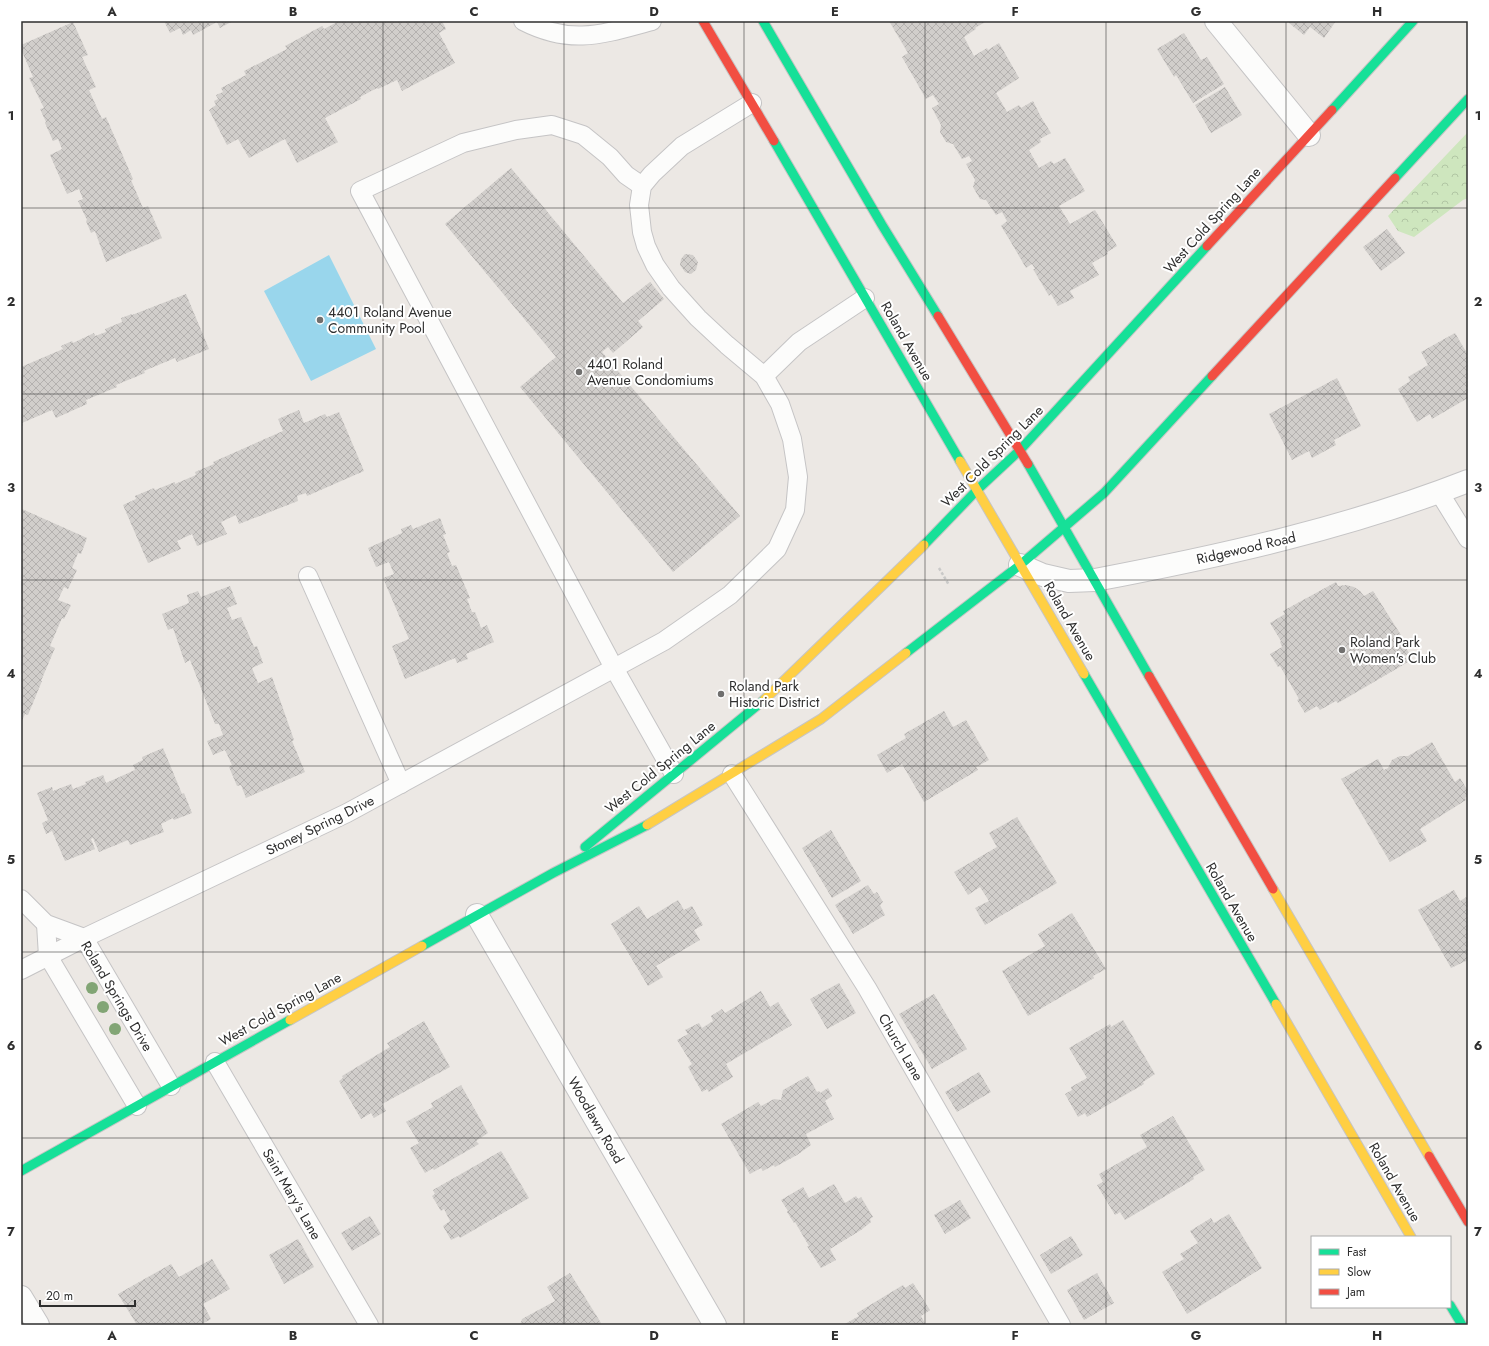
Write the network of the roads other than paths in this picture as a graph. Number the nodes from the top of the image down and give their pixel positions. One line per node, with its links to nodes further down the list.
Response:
1 (523, 21): 2 (lane)
2 (652, 21)
3 (702, 21): 8 (main road, Roland Avenue)
4 (763, 21): 13 (main road)
5 (1216, 21): 9 (street)
6 (1413, 21): 9 (main road, West Cold Spring Lane)
7 (1468, 99): 17 (main road, West Cold Spring Lane)
8 (752, 103): 10 (lane); 11 (main road, Roland Avenue)
9 (1309, 135): 13 (main road, West Cold Spring Lane)
10 (642, 186): 12 (lane); 22 (lane)
11 (865, 298): 12 (lane); 15 (main road, Roland Avenue)
12 (764, 376): 22 (lane, Stoney Spring Drive)
13 (1020, 450): 15 (main road, West Cold Spring Lane); 17 (main road)
14 (1468, 481): 16 (street, Ridgewood Road)
15 (977, 490): 19 (main road, Roland Avenue); 23 (main road, West Cold Spring Lane)
16 (1439, 492): 18 (lane); 21 (street, Ridgewood Road)
17 (1064, 528): 19 (main road, West Cold Spring Lane); 21 (main road)
18 (1468, 539)
19 (1020, 564): 21 (street, Ridgewood Road); 24 (main road, West Cold Spring Lane); 38 (main road, Roland Avenue)
20 (308, 576): 25 (lane)
21 (1095, 580): 37 (main road)
22 (614, 668): 23 (lane); 25 (lane, Stoney Spring Drive)
23 (674, 774): 26 (main road, West Cold Spring Lane)
24 (732, 774): 26 (main road, West Cold Spring Lane); 44 (lane, Church Lane)
25 (401, 784): 30 (lane, Stoney Spring Drive)
26 (553, 873): 28 (main road, West Cold Spring Lane)
27 (21, 899): 29 (lane, Roland Springs Drive)
28 (477, 915): 33 (main road, West Cold Spring Lane); 43 (street, Woodlawn Road)
29 (46, 924): 30 (lane, Roland Springs Drive); 31 (lane)
30 (84, 938): 31 (lane, Stoney Spring Drive); 34 (lane, Roland Springs Drive)
31 (48, 956): 32 (lane, Stoney Spring Drive); 35 (lane)
32 (21, 970)
33 (215, 1062): 34 (main road, West Cold Spring Lane); 42 (lane, Saint Mary's Lane)
34 (171, 1086): 35 (main road, West Cold Spring Lane)
35 (137, 1106): 36 (main road, West Cold Spring Lane)
36 (21, 1171)
37 (1468, 1222)
38 (1410, 1236)
39 (21, 1297): 41 (street)
40 (1451, 1307): 45 (main road)
41 (38, 1325)
42 (369, 1325)
43 (715, 1325)
44 (1061, 1325)
45 (1462, 1325)

